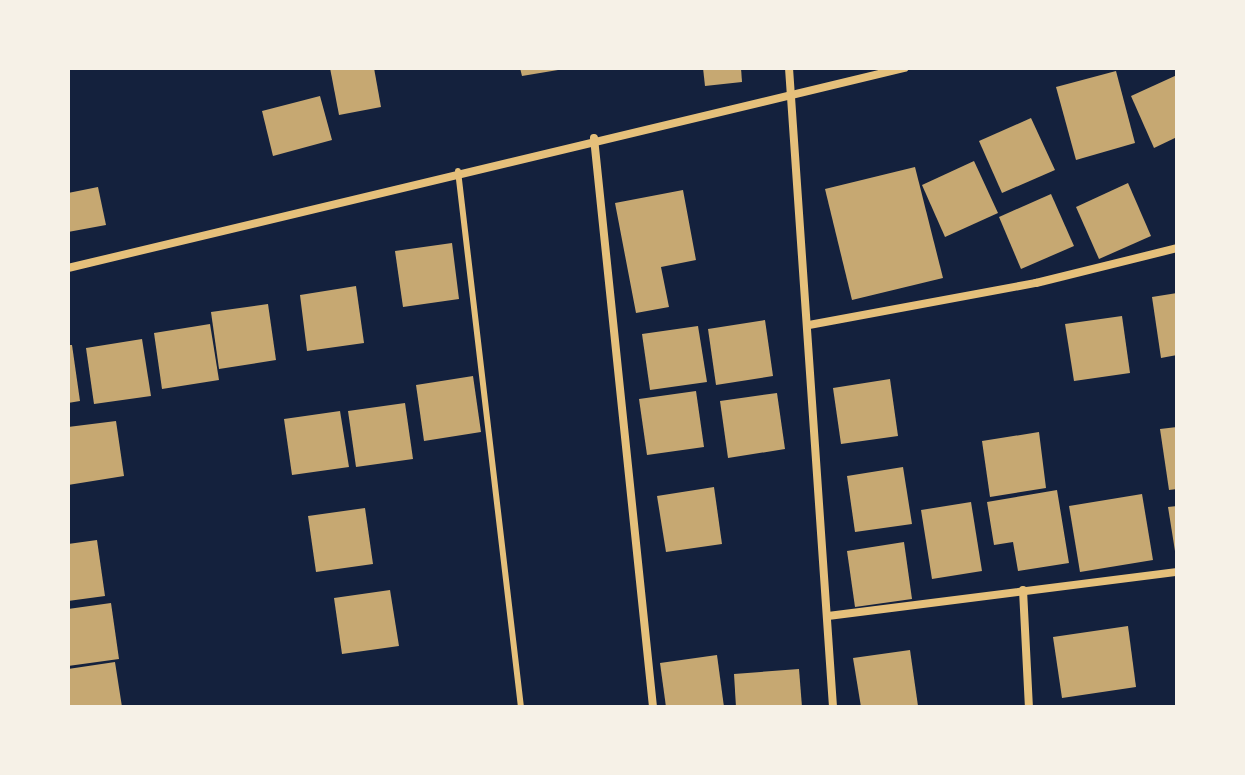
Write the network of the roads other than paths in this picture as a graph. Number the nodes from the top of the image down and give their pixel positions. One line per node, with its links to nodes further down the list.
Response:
1 (789, 68): 3 (street)
2 (904, 68): 3 (street)
3 (791, 95): 4 (street); 8 (street)
4 (594, 138): 5 (street); 13 (street)
5 (458, 171): 7 (street); 12 (lane)
6 (1177, 248): 8 (street)
7 (68, 268)
8 (809, 325): 11 (street)
9 (1177, 572): 10 (street)
10 (1023, 590): 11 (street); 15 (street)
11 (828, 616): 14 (street)
12 (521, 707)
13 (653, 707)
14 (833, 707)
15 (1029, 707)

